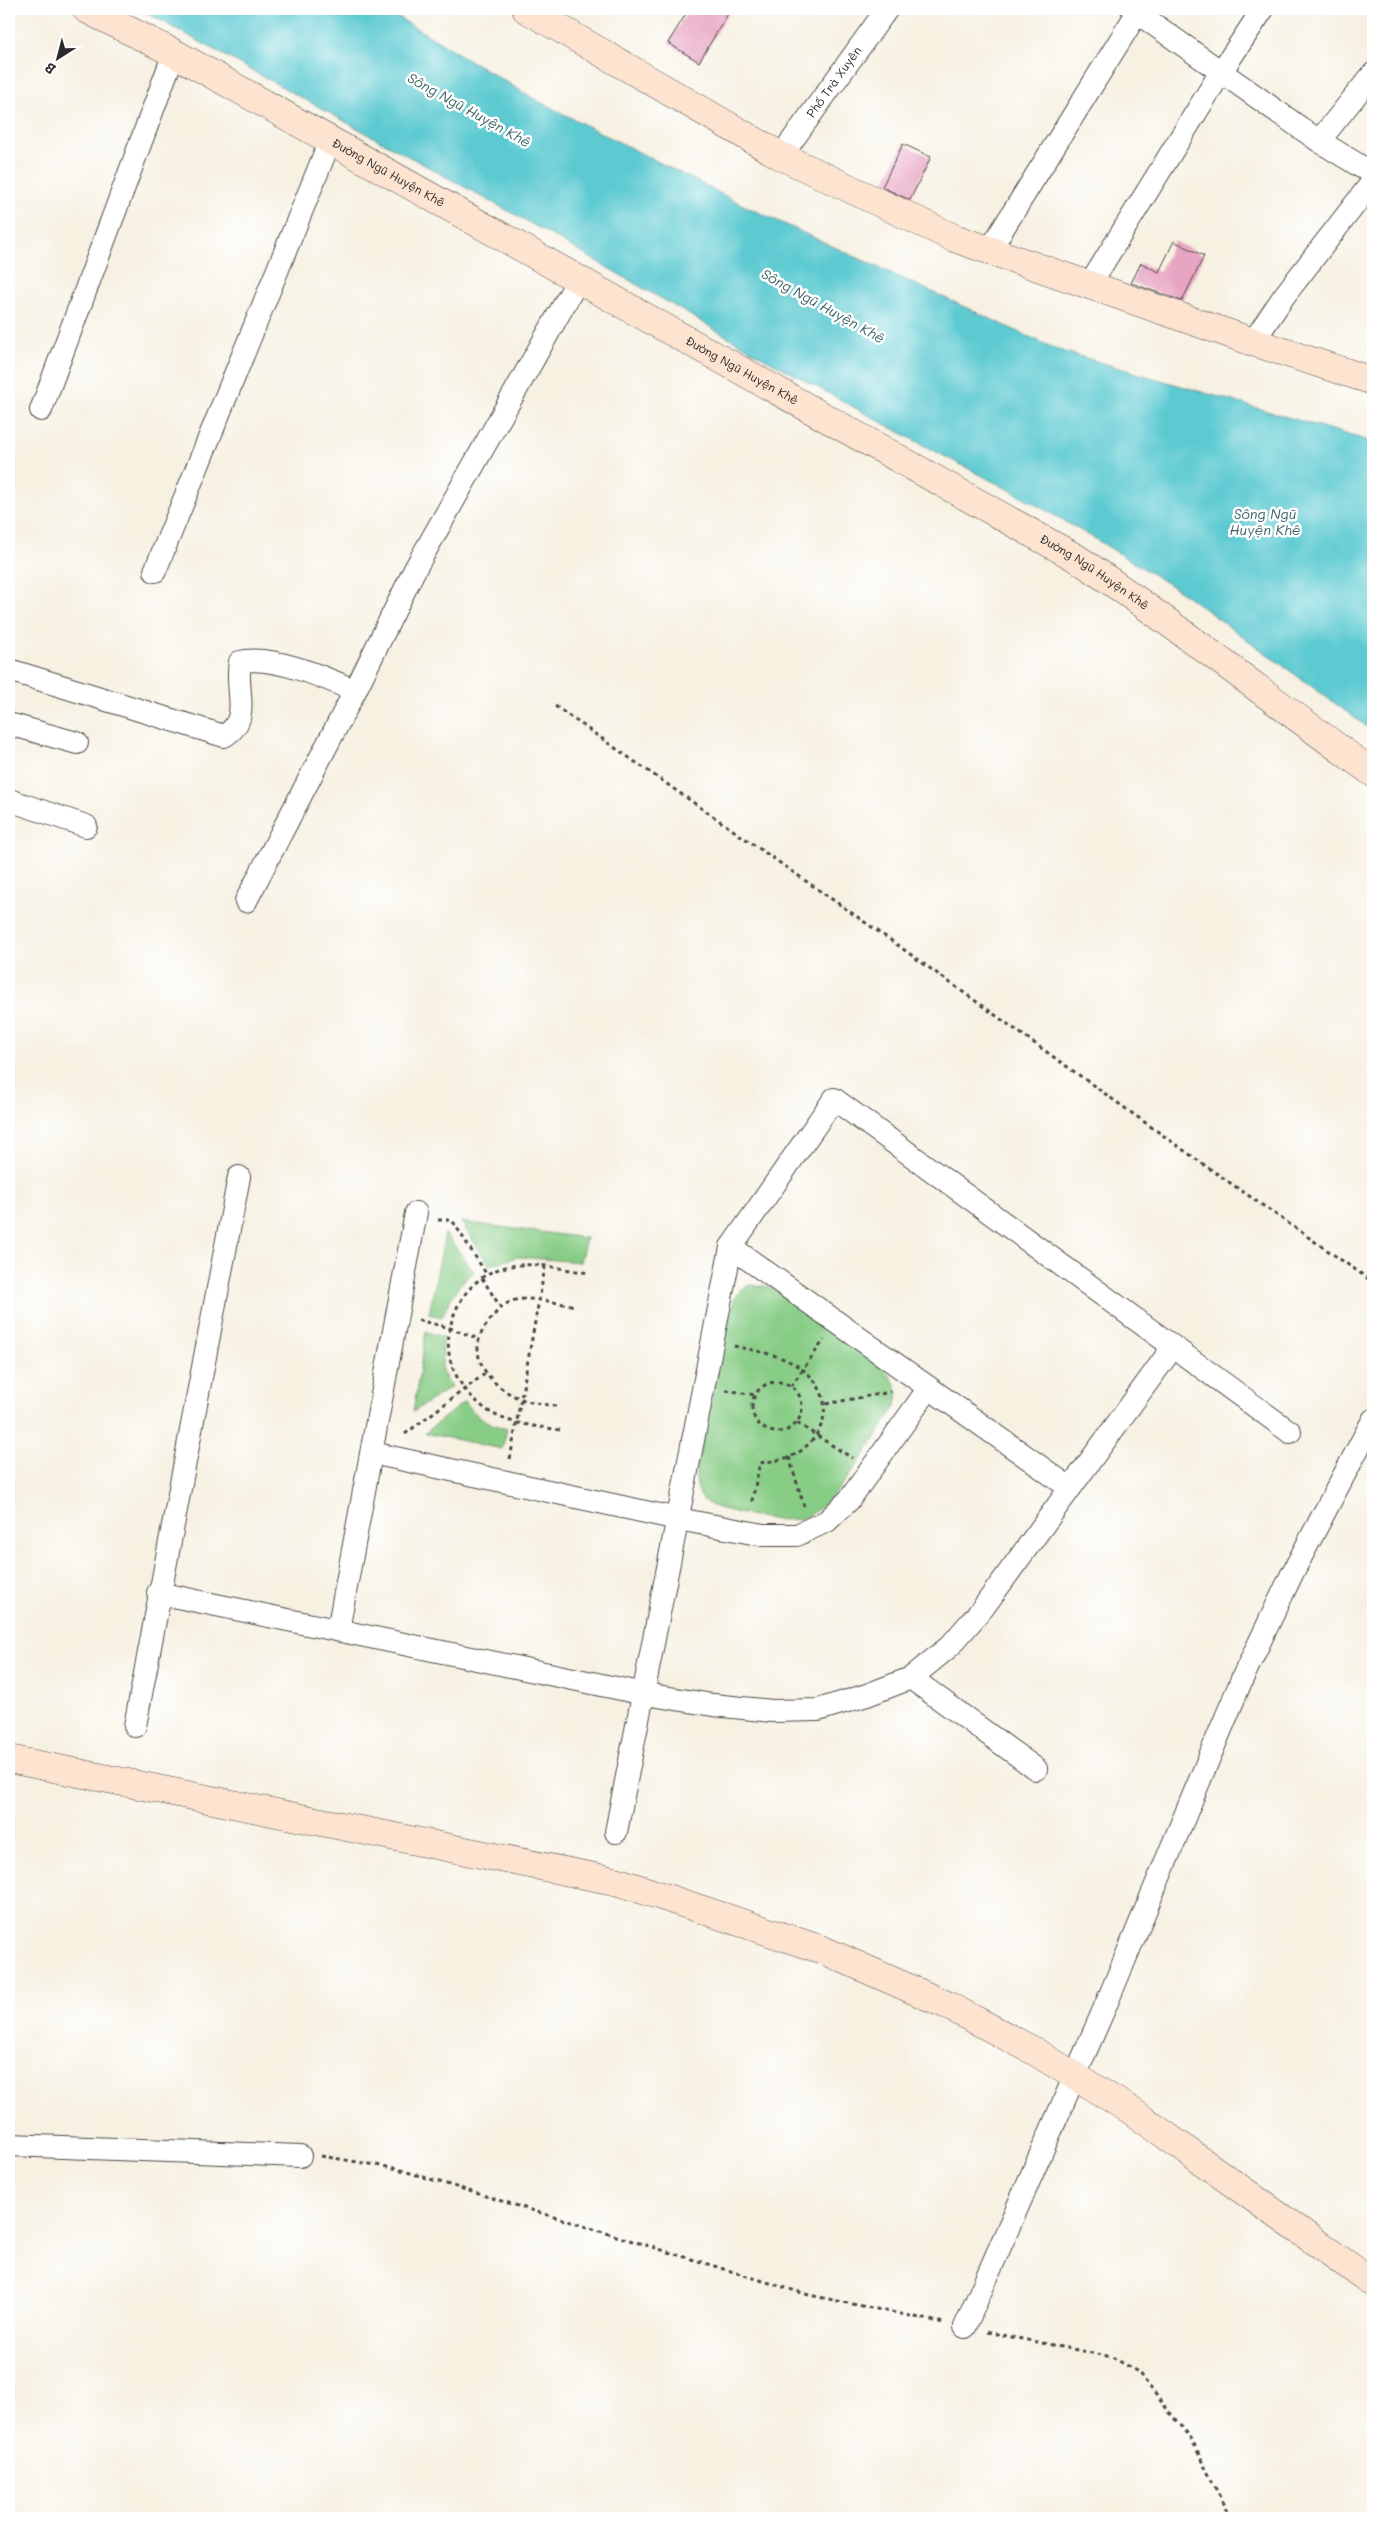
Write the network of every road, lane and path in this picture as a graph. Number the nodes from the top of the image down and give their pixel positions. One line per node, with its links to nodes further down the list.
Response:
1 (86, 9): 6 (street, Đường Ngũ Huyện Khê)
2 (526, 9): 11 (street)
3 (888, 9): 11 (street, Phố Trà Xuyên)
4 (1263, 9): 7 (street)
5 (1135, 11): 7 (street); 14 (street)
6 (174, 53): 9 (street, Đường Ngũ Huyện Khê); 19 (street)
7 (1221, 72): 10 (street); 16 (street)
8 (1373, 74): 10 (street)
9 (330, 141): 15 (street, Đường Ngũ Huyện Khê); 20 (street)
10 (1319, 141): 12 (street)
11 (782, 156): 14 (street)
12 (1373, 174)
13 (1373, 181): 17 (street)
14 (989, 251): 16 (street)
15 (578, 280): 22 (street); 26 (street, Đường Ngũ Huyện Khê)
16 (1089, 286): 17 (street)
17 (1253, 342): 18 (street)
18 (1373, 380)
19 (41, 410)
20 (155, 571)
21 (9, 670): 22 (street)
22 (355, 691): 29 (street)
23 (555, 706): 37 (path)
24 (9, 724): 25 (street)
25 (77, 743)
26 (1373, 773)
27 (9, 800): 28 (street)
28 (86, 826)
29 (246, 901)
30 (239, 1177): 73 (street)
31 (425, 1216): 35 (path); 65 (street)
32 (731, 1247): 46 (street); 50 (street); 72 (street)
33 (545, 1267): 34 (path); 35 (path); 38 (path)
34 (589, 1274)
35 (487, 1275): 36 (path)
36 (482, 1278): 40 (path); 42 (path)
37 (1373, 1282)
38 (539, 1301): 39 (path); 40 (path); 55 (path)
39 (576, 1306)
40 (501, 1308): 44 (path)
41 (417, 1320): 42 (path)
42 (450, 1328): 44 (path); 51 (path)
43 (827, 1336): 47 (path)
44 (479, 1339): 48 (path)
45 (733, 1346): 47 (path)
46 (1173, 1347): 62 (street); 69 (street)
47 (803, 1370): 49 (path); 56 (path)
48 (486, 1372): 51 (path); 55 (path)
49 (791, 1386): 54 (path); 60 (path)
50 (929, 1388): 69 (street); 72 (street)
51 (465, 1389): 59 (path); 63 (path)
52 (725, 1390): 54 (path)
53 (890, 1392): 56 (path)
54 (755, 1395): 60 (path)
55 (521, 1399): 57 (path); 59 (path)
56 (826, 1404): 64 (path)
57 (556, 1406)
58 (1373, 1420): 81 (street)
59 (518, 1422): 61 (path); 67 (path)
60 (797, 1423): 64 (path)
61 (560, 1430)
62 (1290, 1432)
63 (405, 1434)
64 (816, 1434): 66 (path); 68 (path)
65 (372, 1453): 72 (street); 74 (street)
66 (789, 1457): 70 (path); 71 (path)
67 (510, 1459)
68 (853, 1459)
69 (1070, 1488): 75 (street)
70 (751, 1505)
71 (804, 1506)
72 (678, 1518): 76 (street)
73 (158, 1593): 74 (street); 77 (street)
74 (338, 1630): 76 (street)
75 (911, 1678): 76 (street); 79 (street)
76 (645, 1694): 80 (street)
77 (135, 1726)
78 (9, 1759): 81 (street)
79 (1036, 1769)
80 (616, 1832)
81 (1075, 2076): 84 (street); 85 (street)
82 (9, 2145): 83 (street)
83 (300, 2156): 85 (path)
84 (1373, 2283)
85 (965, 2327): 86 (path)
86 (1230, 2518)

